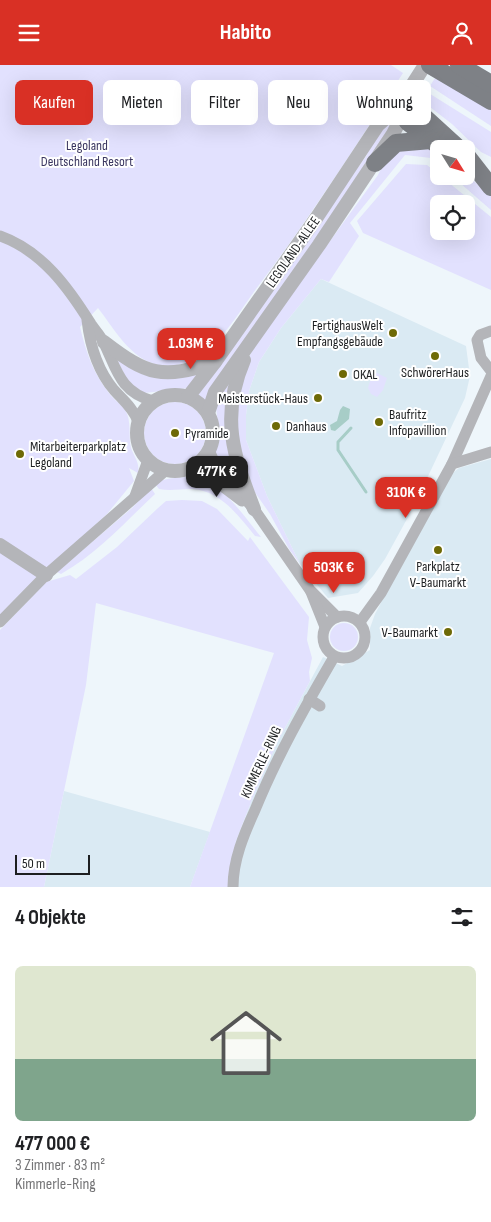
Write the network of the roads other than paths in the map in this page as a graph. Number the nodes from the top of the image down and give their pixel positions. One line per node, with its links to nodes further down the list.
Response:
1 (425, 65): 4 (street)
2 (430, 65): 6 (main road)
3 (459, 65): 5 (main road)
4 (415, 80)
5 (491, 84)
6 (491, 101)
7 (431, 123): 12 (main road)
8 (378, 125): 20 (street, LEGOLAND-ALLEE)
9 (398, 125): 14 (street, LEGOLAND-ALLEE)
10 (412, 125): 11 (main road)
11 (432, 140)
12 (450, 140)
13 (430, 144): 14 (main road)
14 (375, 163): 18 (street, LEGOLAND-ALLEE)
15 (0, 236): 16 (street)
16 (86, 316): 19 (street); 26 (street)
17 (491, 331): 21 (street)
18 (256, 332): 25 (street, LEGOLAND-ALLEE); 34 (street)
19 (104, 342): 20 (street); 24 (street)
20 (214, 362): 23 (street, LEGOLAND-ALLEE)
21 (491, 371)
22 (491, 376): 30 (street)
23 (188, 397): 24 (street); 25 (street)
24 (153, 401): 26 (street)
25 (208, 413): 27 (street, LEGOLAND-ALLEE)
26 (138, 421): 29 (street)
27 (209, 450): 31 (street); 34 (street)
28 (491, 452): 30 (street)
29 (148, 460): 32 (street); 33 (street)
30 (452, 464): 40 (street)
31 (193, 467): 32 (street); 34 (street)
32 (166, 470): 33 (street)
33 (133, 500): 36 (street)
34 (254, 509): 37 (street)
35 (0, 545): 36 (street)
36 (46, 575): 39 (street)
37 (310, 590): 38 (street); 41 (street)
38 (337, 617): 40 (street); 41 (street)
39 (0, 621)
40 (360, 622): 42 (street)
41 (325, 627): 42 (street)
42 (334, 657): 43 (street, KIMMERLE-RING)
43 (309, 699): 44 (street); 45 (street, KIMMERLE-RING)
44 (320, 707)
45 (233, 887)

